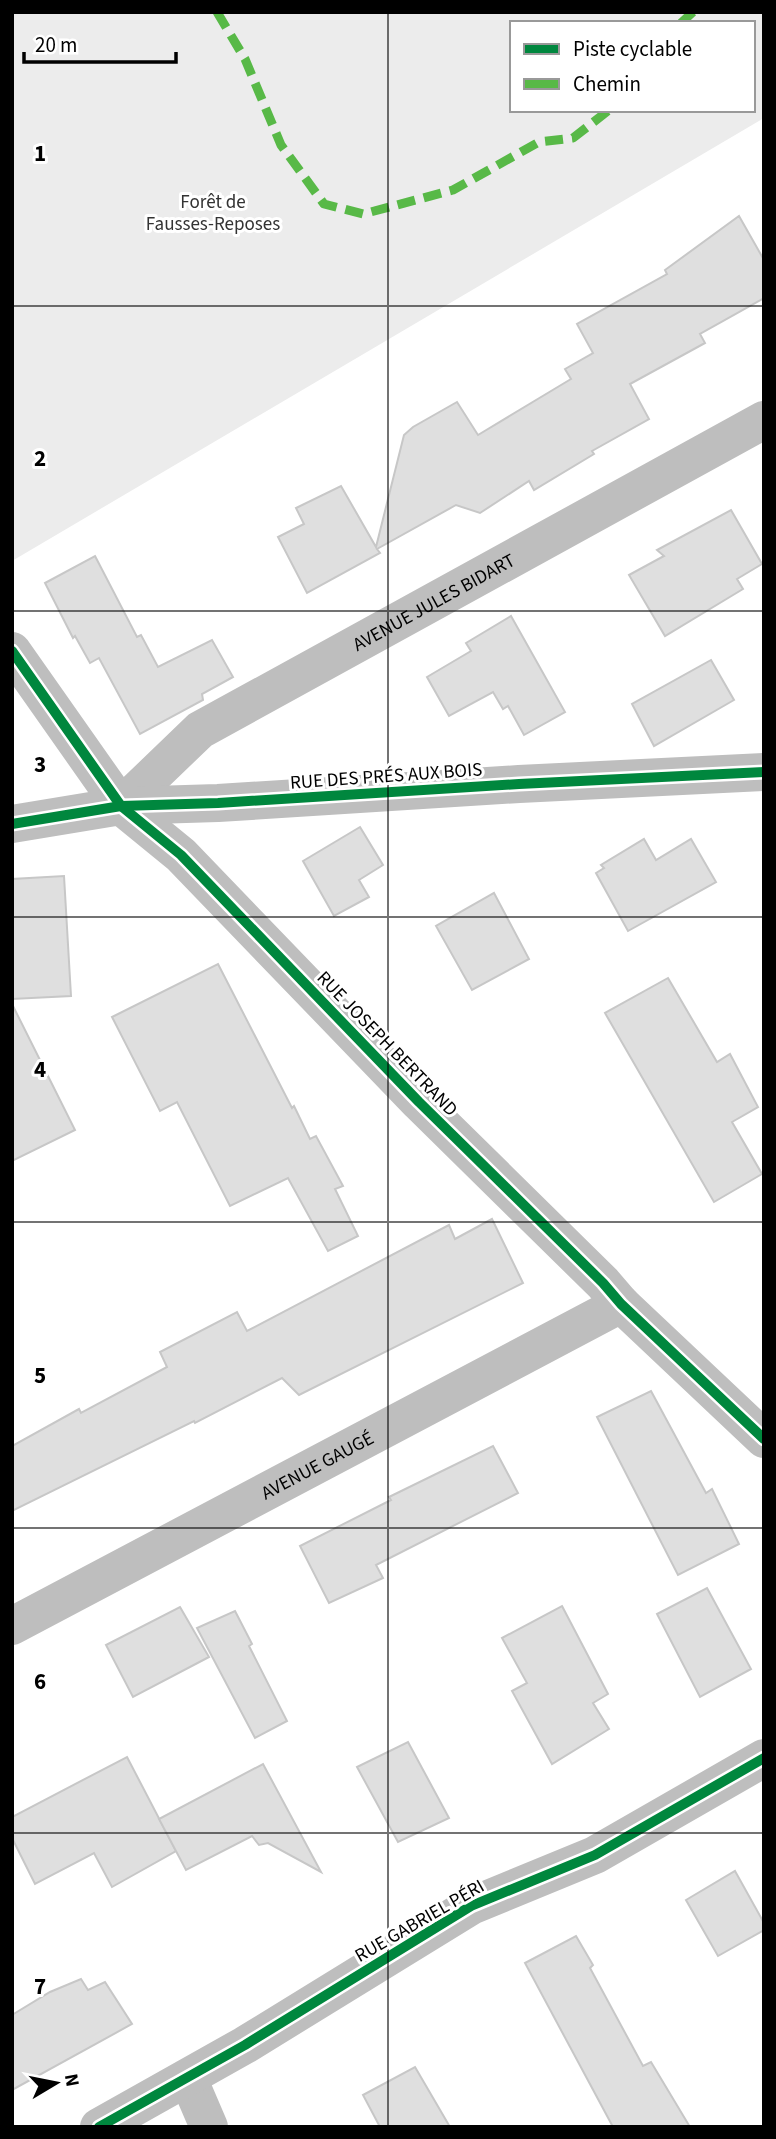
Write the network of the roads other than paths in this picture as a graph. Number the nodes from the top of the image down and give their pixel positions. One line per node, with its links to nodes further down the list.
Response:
1 (764, 420): 4 (street, AVENUE JULES BIDART)
2 (12, 651): 4 (street, RUE JOSEPH BERTRAND)
3 (764, 772): 4 (street, RUE DES PRÉS AUX BOIS)
4 (121, 806): 5 (street, RUE DES PRÉS AUX BOIS); 6 (street, RUE JOSEPH BERTRAND)
5 (12, 824)
6 (621, 1304): 7 (street, RUE JOSEPH BERTRAND); 8 (street, AVENUE GAUGÉ)
7 (764, 1439)
8 (12, 1626)
9 (764, 1758): 10 (street, RUE GABRIEL PÉRI)
10 (188, 2078): 11 (street, RUE GABRIEL PÉRI); 12 (street)
11 (99, 2127)
12 (209, 2127)

